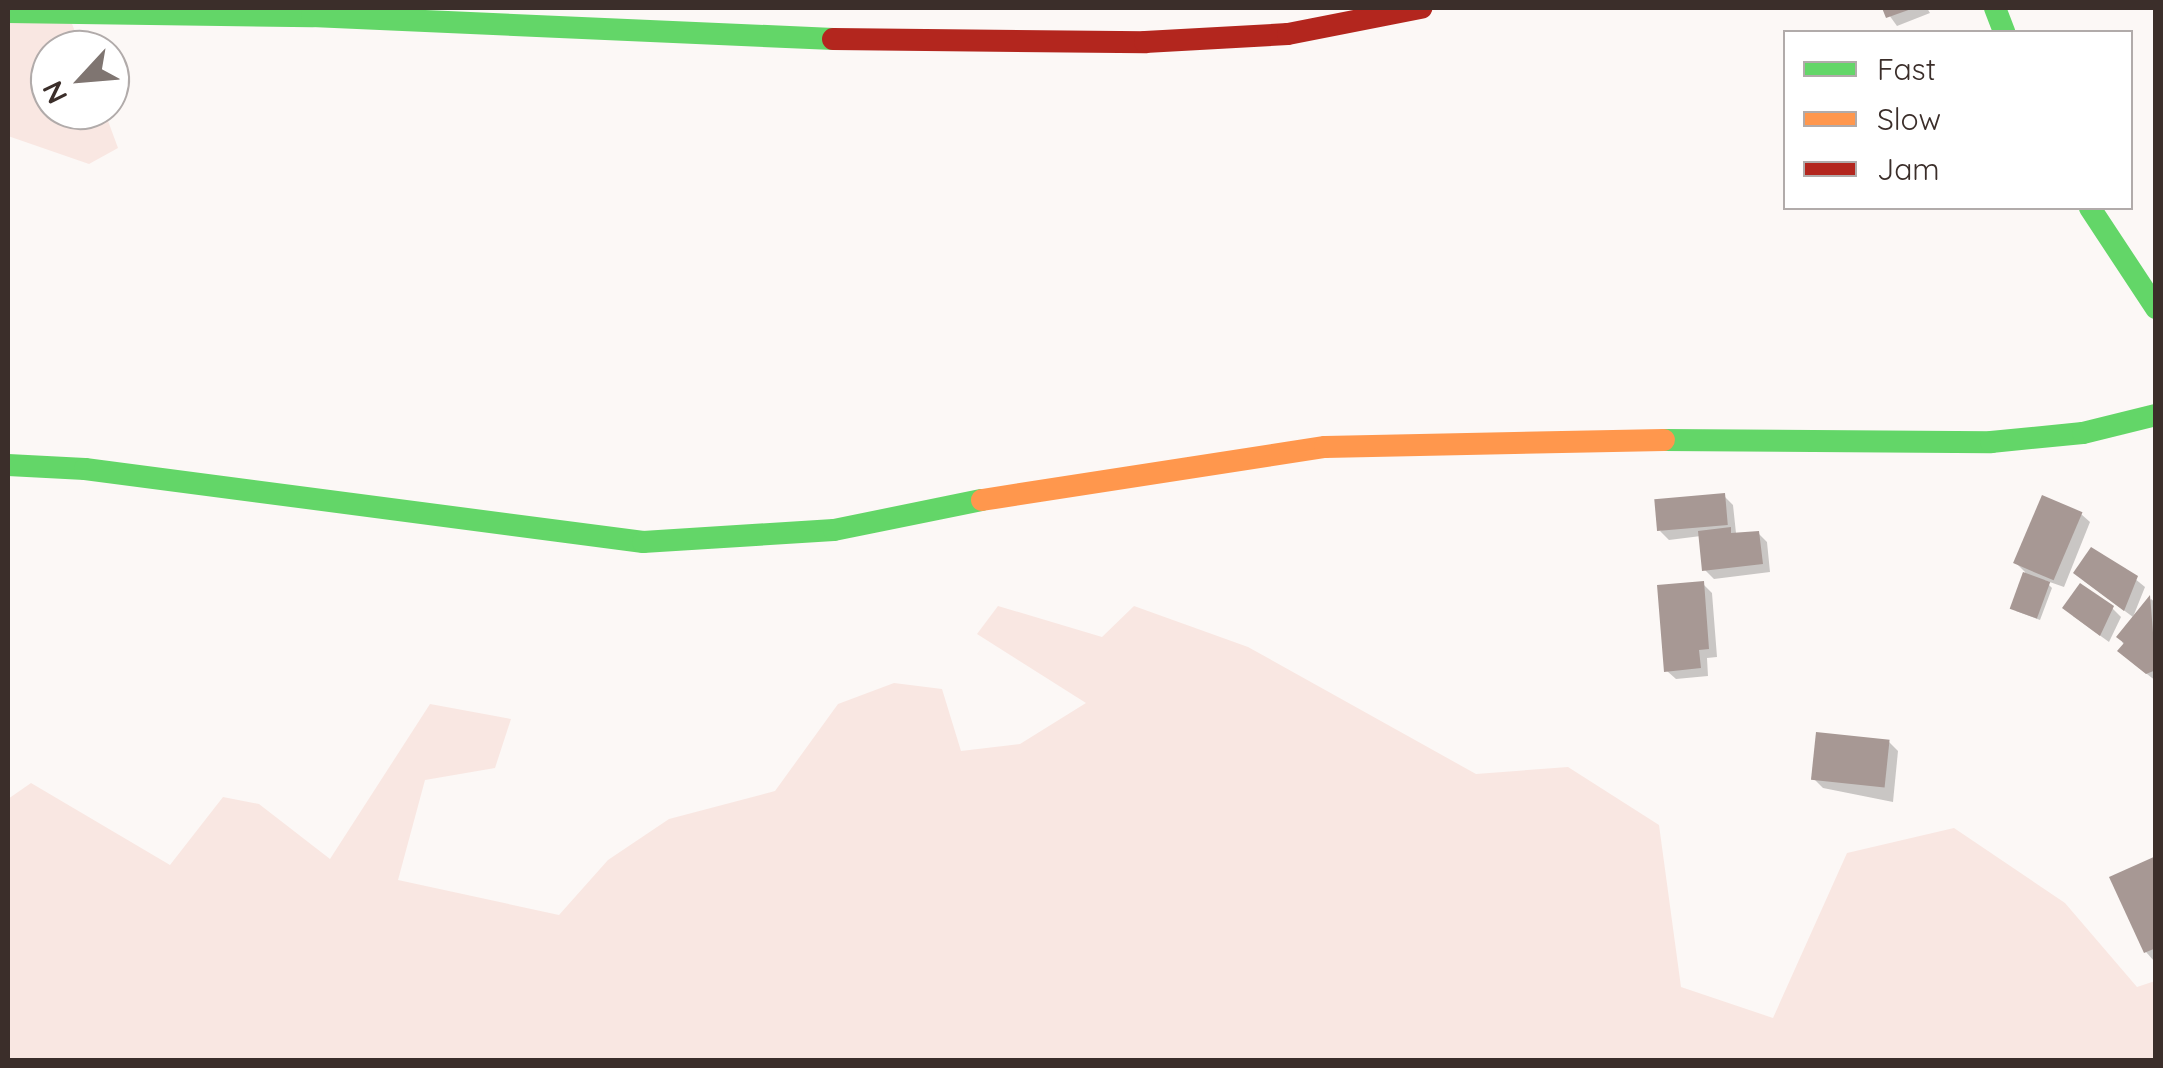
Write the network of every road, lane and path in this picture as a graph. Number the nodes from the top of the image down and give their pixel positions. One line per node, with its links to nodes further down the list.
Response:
1 (1422, 8): 2 (street)
2 (8, 12)
3 (2091, 210): 4 (street)
4 (2156, 308)
5 (2156, 415): 6 (street)
6 (8, 465)

